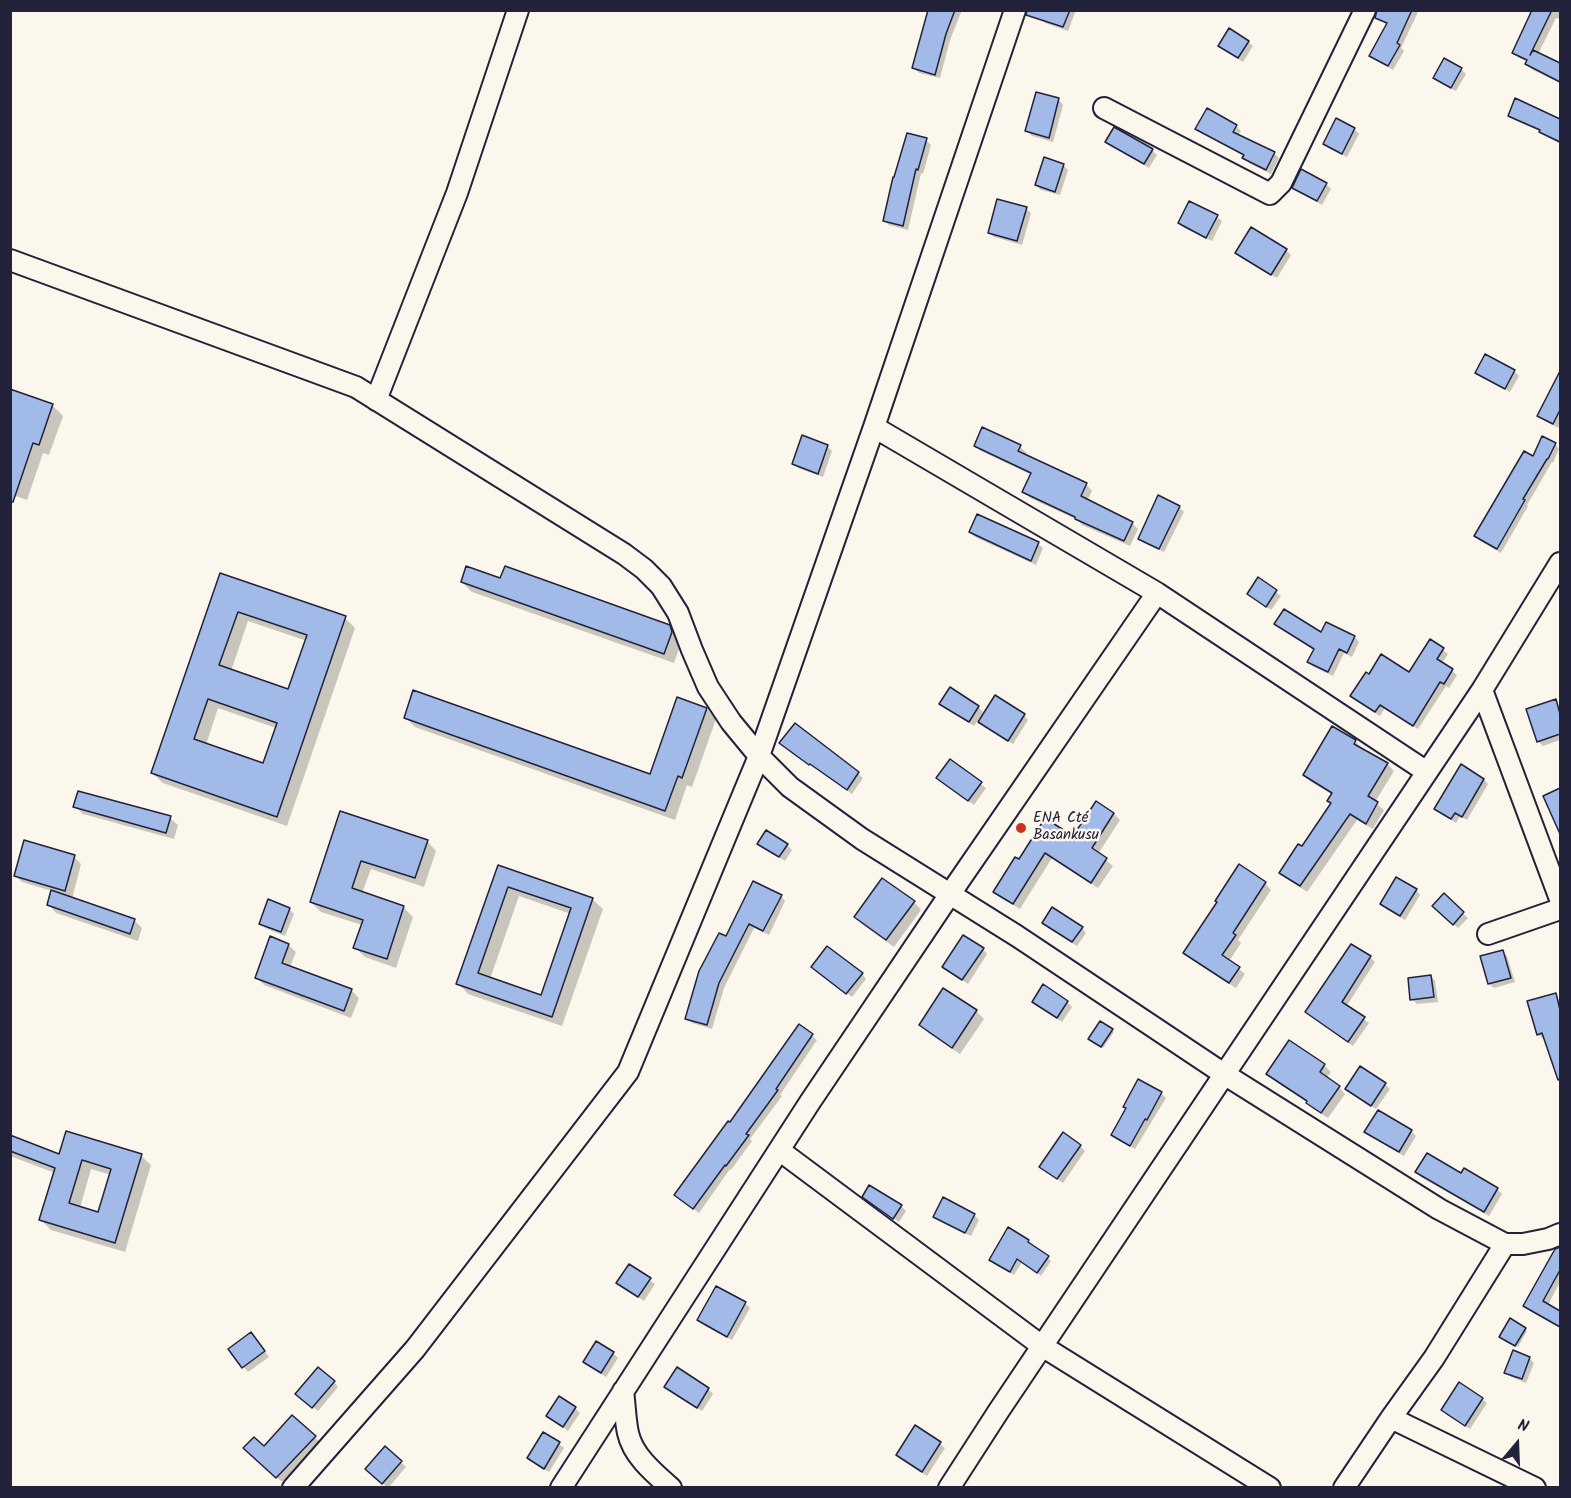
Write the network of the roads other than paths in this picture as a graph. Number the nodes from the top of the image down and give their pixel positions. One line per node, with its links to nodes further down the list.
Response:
1 (518, 10): 6 (street)
2 (1015, 10): 7 (street)
3 (1365, 10): 4 (street)
4 (1104, 108)
5 (10, 260): 6 (street)
6 (376, 400): 11 (street)
7 (874, 427): 9 (street); 11 (street)
8 (1560, 563): 10 (street)
9 (1157, 593): 12 (street); 13 (street)
10 (1482, 690): 12 (street); 14 (street)
11 (759, 756): 13 (street); 24 (street)
12 (1427, 772): 17 (street)
13 (950, 894): 17 (street); 18 (street)
14 (1560, 899)
15 (1560, 909): 16 (street)
16 (1488, 934)
17 (1224, 1074): 20 (street); 21 (street)
18 (779, 1150): 21 (street); 22 (street)
19 (1560, 1234): 20 (street)
20 (1505, 1244): 23 (street)
21 (1042, 1346): 27 (street); 28 (street)
22 (623, 1391): 25 (street); 26 (street)
23 (1391, 1418): 29 (street); 30 (street)
24 (293, 1488)
25 (561, 1488)
26 (671, 1488)
27 (949, 1488)
28 (1270, 1488)
29 (1344, 1488)
30 (1535, 1488)

